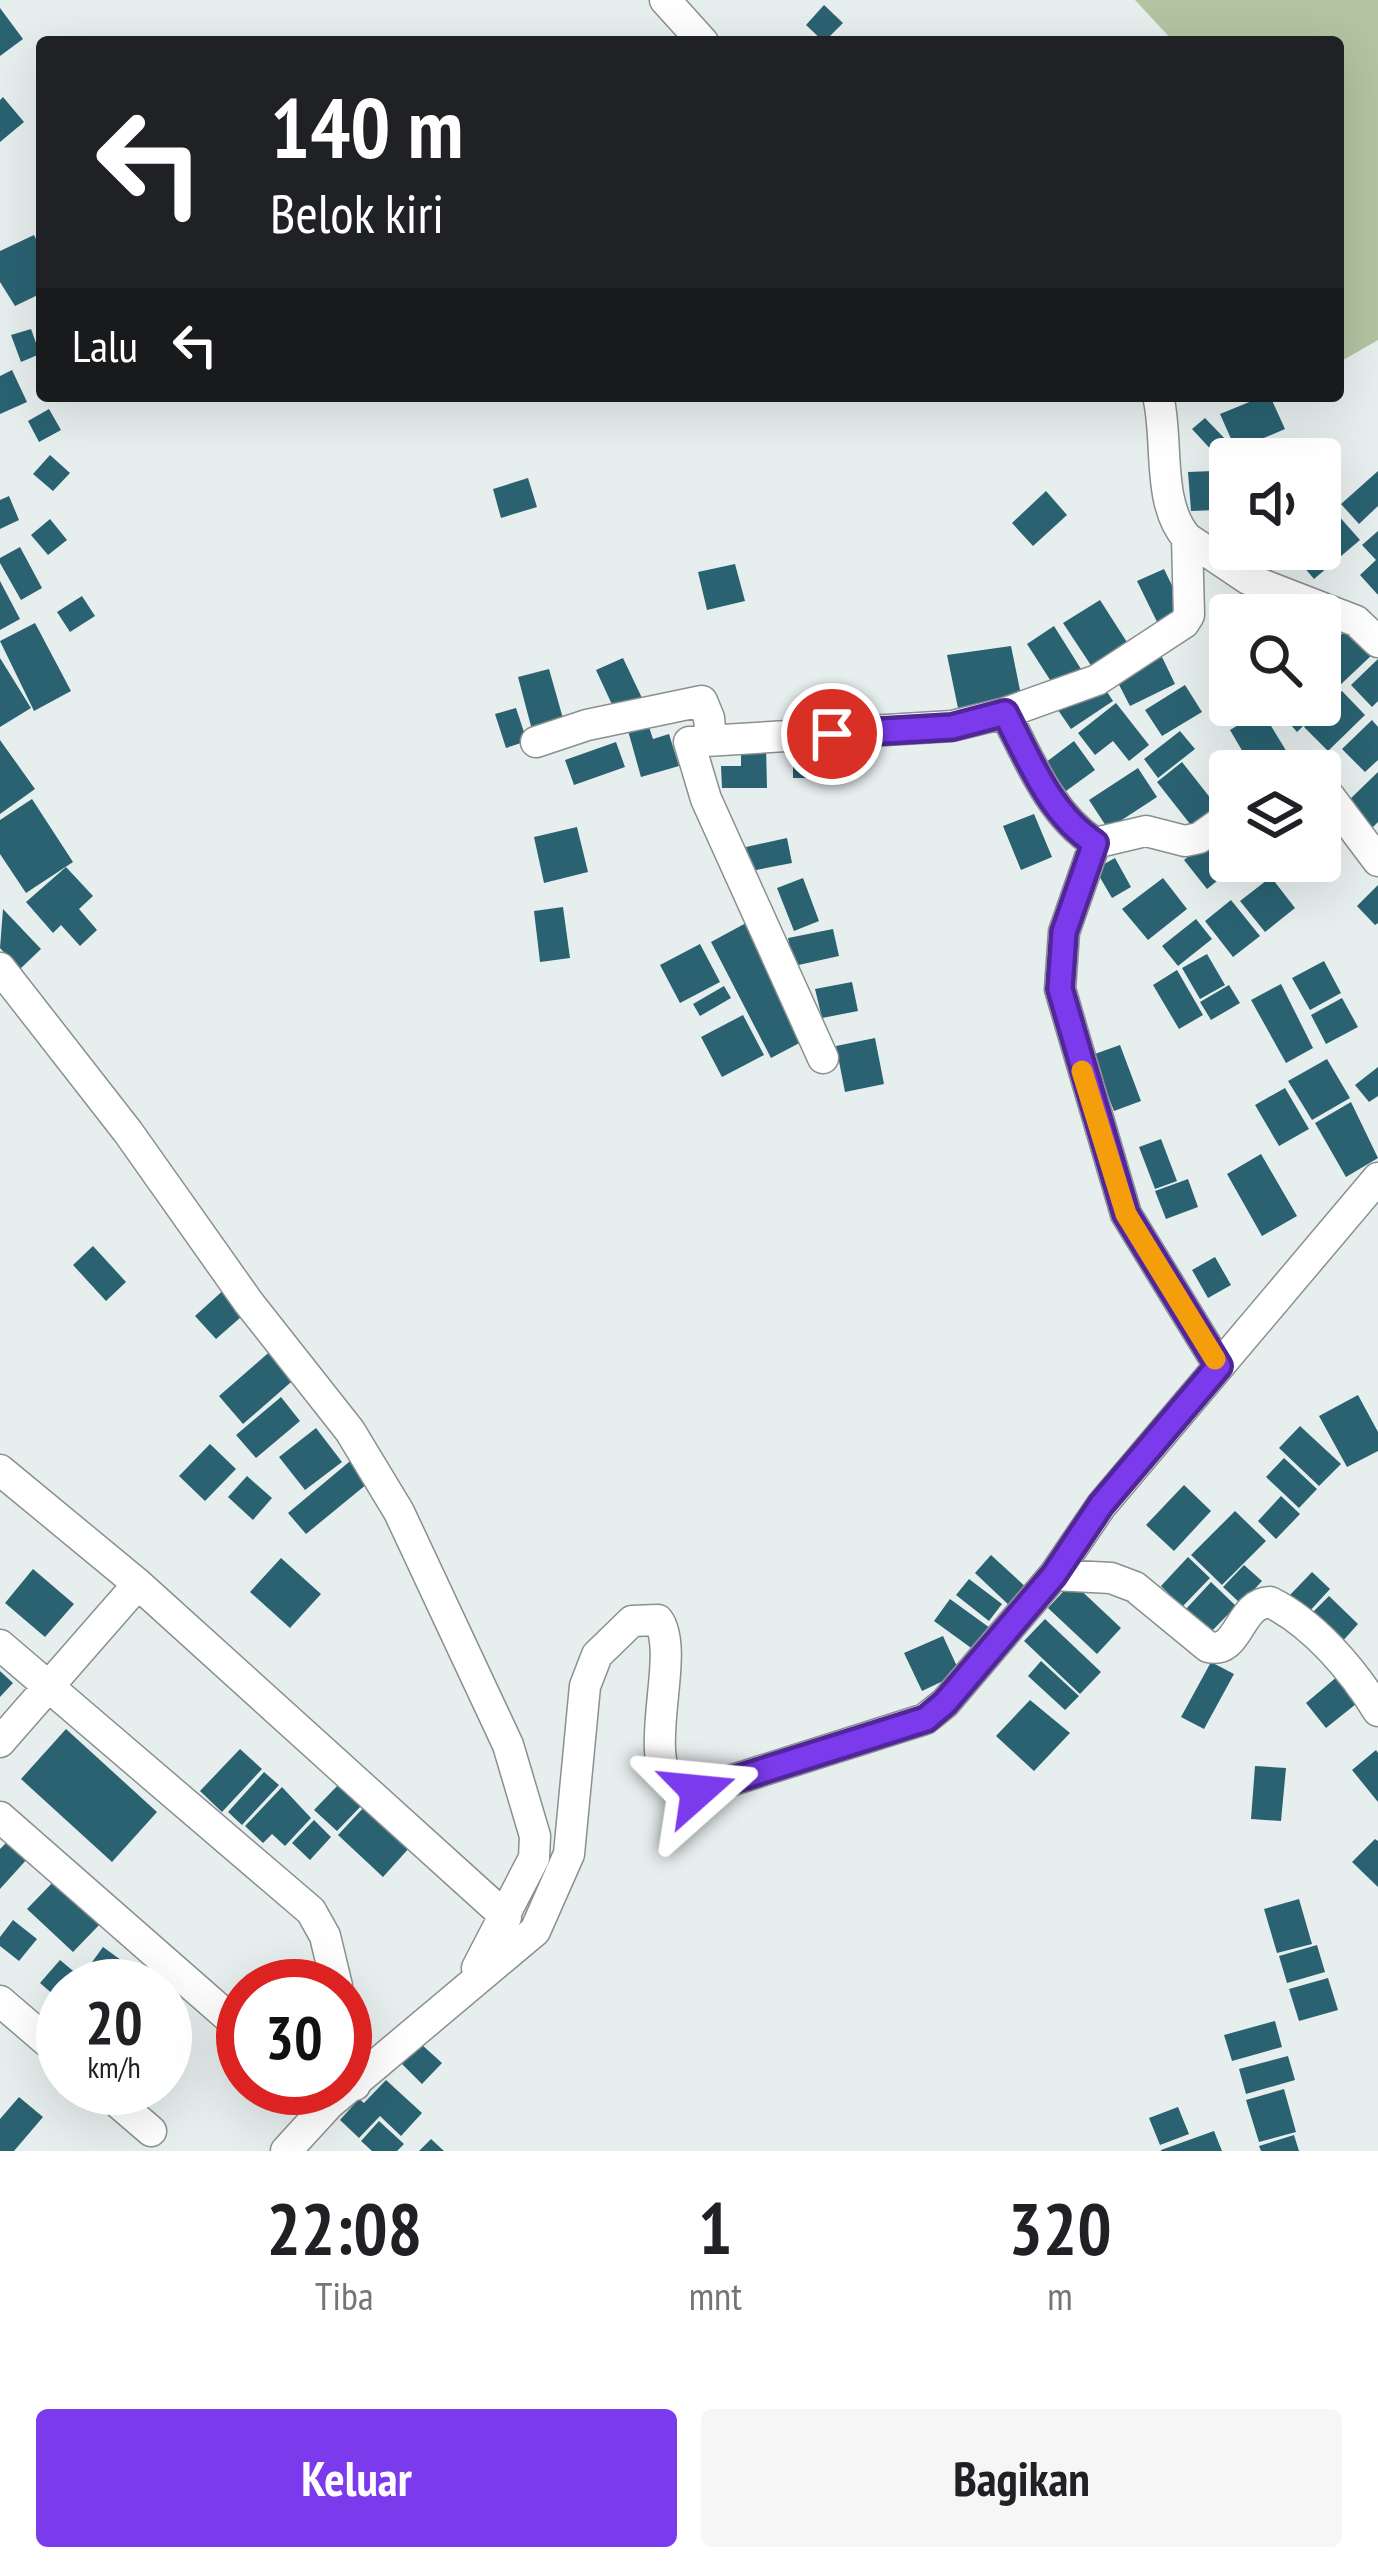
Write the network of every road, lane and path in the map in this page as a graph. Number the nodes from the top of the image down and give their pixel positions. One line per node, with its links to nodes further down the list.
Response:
1 (665, 0): 2 (street)
2 (698, 36)
3 (1160, 402): 4 (street)
4 (1187, 538): 5 (street); 6 (street)
5 (1378, 642)
6 (1005, 713): 7 (street); 11 (street)
7 (711, 740): 8 (street); 14 (street)
8 (536, 742)
9 (1341, 812): 12 (street)
10 (1209, 831): 11 (street)
11 (1095, 843): 16 (street)
12 (1378, 862)
13 (0, 968): 25 (street)
14 (823, 1058)
15 (1378, 1178): 16 (street)
16 (1219, 1366): 18 (street)
17 (0, 1470): 19 (street)
18 (1054, 1575): 22 (street); 27 (street)
19 (138, 1584): 21 (street); 25 (street)
20 (0, 1645): 21 (street)
21 (48, 1685): 23 (street); 26 (street)
22 (1378, 1712)
23 (0, 1742)
24 (0, 1817): 29 (street)
25 (506, 1917): 27 (street)
26 (332, 1959)
27 (468, 1984): 31 (street)
28 (0, 2001): 30 (street)
29 (216, 2006)
30 (36, 2032)
31 (372, 2070)
32 (132, 2115): 34 (street)
33 (319, 2115): 35 (street)
34 (151, 2131)
35 (286, 2151)

